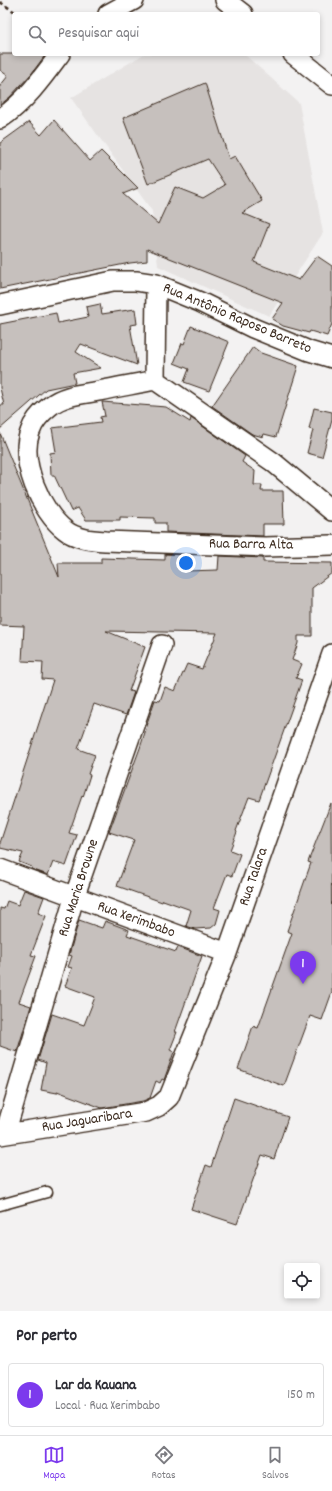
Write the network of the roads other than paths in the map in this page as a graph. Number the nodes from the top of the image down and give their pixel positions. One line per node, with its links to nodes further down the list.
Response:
1 (134, 0): 3 (street)
2 (225, 0): 4 (street)
3 (112, 12)
4 (240, 12)
5 (58, 56): 8 (street)
6 (296, 56): 7 (street)
7 (332, 85)
8 (0, 119)
9 (156, 284): 10 (street, Rua Antônio Raposo Barreto); 11 (street, Rua Antônio Raposo Barreto); 12 (street)
10 (0, 305)
11 (332, 358)
12 (155, 380): 13 (street); 14 (street, Rua Barra Alta)
13 (332, 511)
14 (332, 545)
15 (162, 645): 18 (street, Rua Maria Browne)
16 (332, 654): 19 (street, Rua Talara)
17 (0, 870): 18 (street, Rua Xerimbabo)
18 (74, 898): 19 (street, Rua Xerimbabo); 21 (street, Rua Maria Browne)
19 (227, 953): 20 (street, Rua Talara)
20 (169, 1097): 21 (street, Rua Jaguaribara)
21 (2, 1134)
22 (47, 1192): 23 (lane)
23 (0, 1204)

